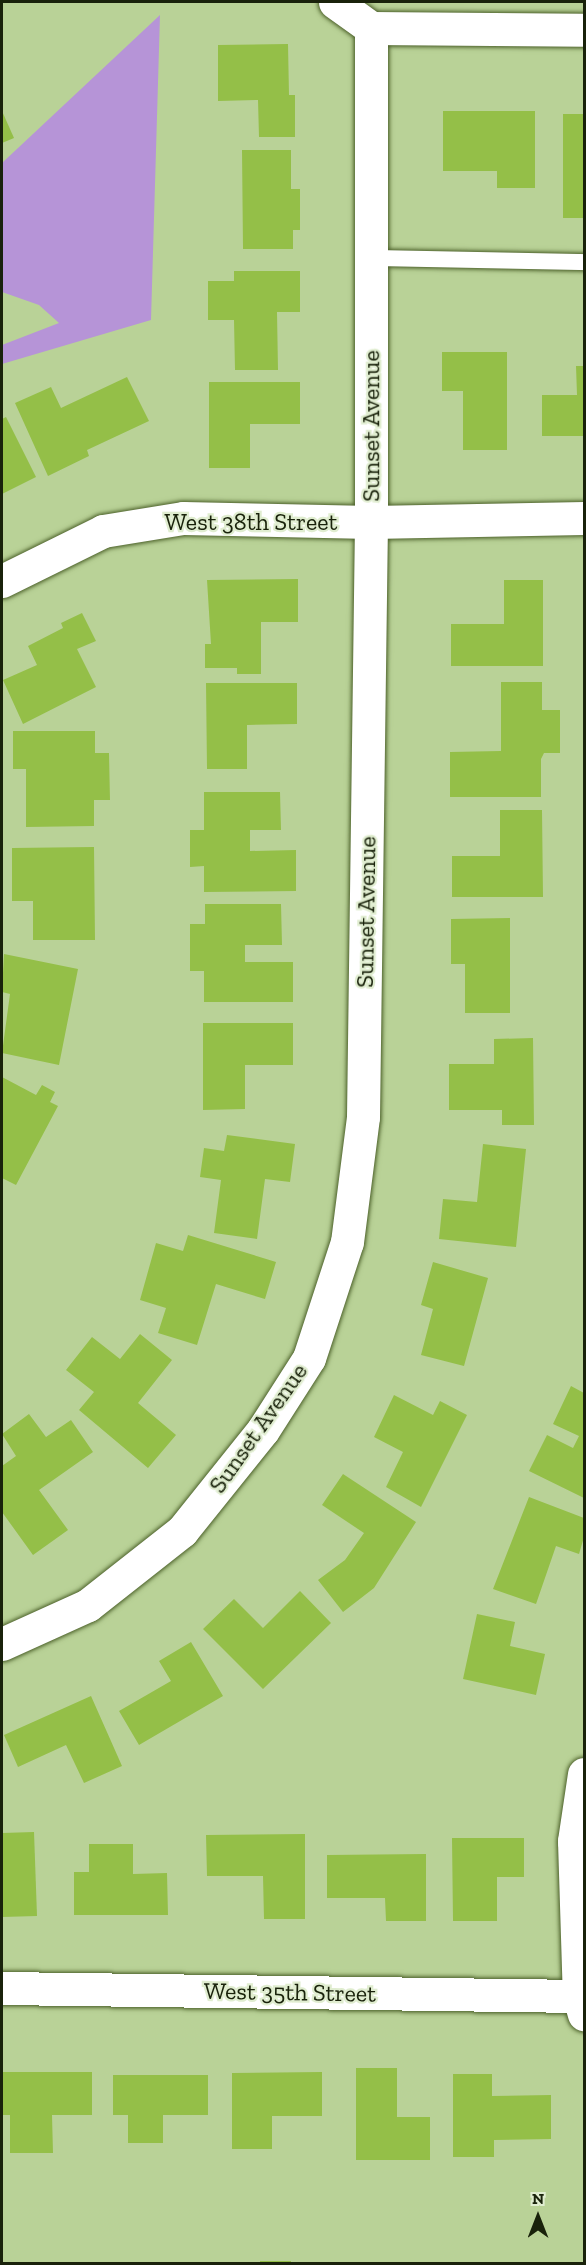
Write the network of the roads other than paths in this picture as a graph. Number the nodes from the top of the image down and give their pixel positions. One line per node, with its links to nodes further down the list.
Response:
1 (335, 2): 2 (street)
2 (371, 28): 3 (street); 4 (street, Sunset Avenue)
3 (585, 30)
4 (371, 258): 5 (lane); 7 (street, Sunset Avenue)
5 (585, 262)
6 (585, 518): 7 (street, West 38th Street)
7 (371, 522): 8 (street, West 38th Street); 9 (street, Sunset Avenue)
8 (2, 581)
9 (2, 1644)
10 (585, 1774): 12 (street)
11 (2, 1988): 12 (street, West 35th Street)
12 (583, 2003)

